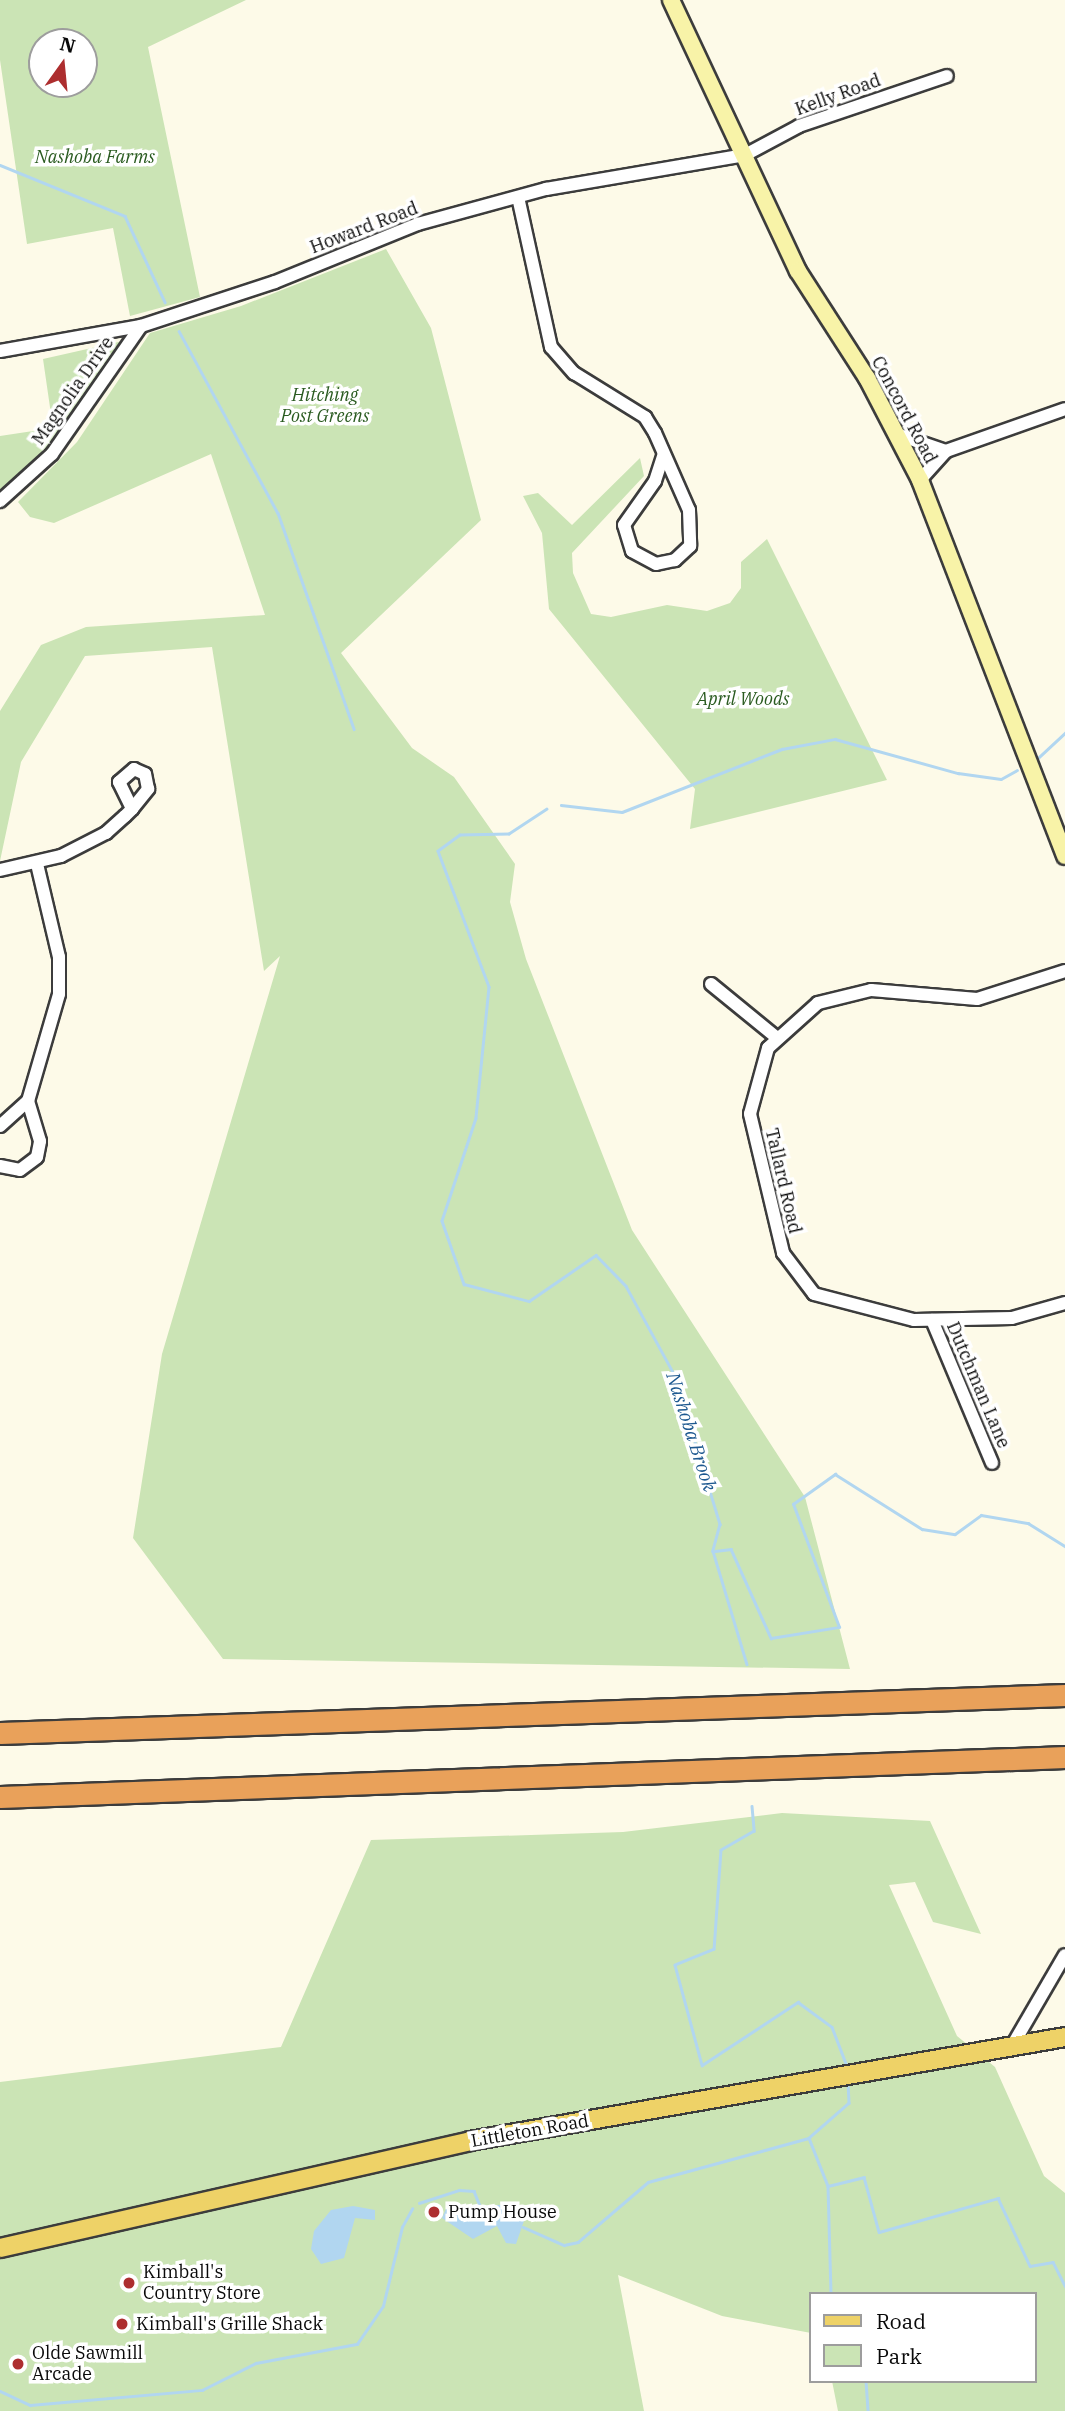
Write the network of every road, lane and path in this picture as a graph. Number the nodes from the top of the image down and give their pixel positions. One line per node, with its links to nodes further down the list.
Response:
1 (671, 0): 3 (main road, Concord Road)
2 (947, 76): 3 (street, Kelly Road)
3 (745, 155): 4 (street, Howard Road); 8 (main road, Concord Road)
4 (518, 197): 5 (street, Howard Road); 10 (street)
5 (141, 326): 6 (street, Howard Road); 12 (street, Magnolia Drive)
6 (0, 351)
7 (1065, 409): 9 (street)
8 (899, 435): 9 (street); 11 (main road, Concord Road)
9 (946, 451): 11 (street)
10 (664, 454): 10 (street)
11 (920, 480): 14 (main road, Concord Road)
12 (0, 501)
13 (132, 808): 15 (street)
14 (1065, 856)
15 (37, 864): 16 (street); 20 (street)
16 (0, 870)
17 (1065, 971): 19 (street, Tallard Road)
18 (711, 984): 19 (street)
19 (776, 1037): 24 (street, Tallard Road)
20 (27, 1101): 21 (street); 22 (street)
21 (0, 1126)
22 (0, 1166)
23 (1065, 1303): 24 (street, Tallard Road)
24 (932, 1320): 25 (street, Dutchman Lane)
25 (992, 1463)
26 (1065, 1695): 27 (highway)
27 (0, 1733)
28 (1065, 1757): 29 (highway)
29 (0, 1797)
30 (1065, 1955): 32 (street)
31 (1065, 2037): 32 (main road, Littleton Road)
32 (1012, 2046): 33 (main road, Littleton Road)
33 (0, 2248)

